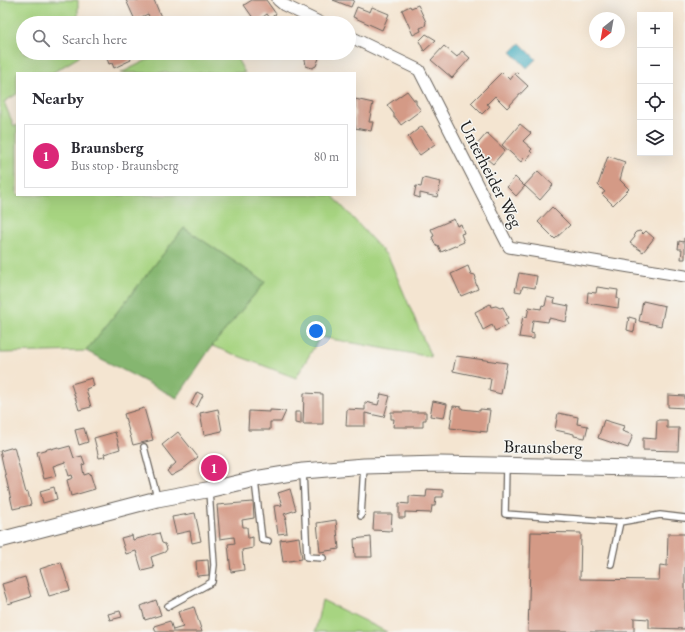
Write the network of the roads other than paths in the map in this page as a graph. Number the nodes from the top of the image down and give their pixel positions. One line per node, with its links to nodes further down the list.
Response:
1 (278, 0): 2 (street)
2 (307, 16)
3 (356, 39): 4 (street, Unterheider Weg)
4 (685, 276)
5 (144, 447): 12 (lane)
6 (364, 466): 7 (main road, Braunsberg); 9 (main road, Braunsberg); 13 (lane)
7 (506, 466): 8 (main road, Braunsberg); 15 (lane)
8 (685, 469)
9 (303, 471): 10 (main road, Braunsberg); 18 (lane)
10 (255, 479): 11 (main road, Braunsberg); 17 (lane)
11 (209, 490): 12 (main road, Braunsberg); 20 (lane)
12 (157, 499): 16 (main road, Braunsberg)
13 (361, 516)
14 (685, 518): 15 (lane)
15 (620, 522): 19 (lane)
16 (0, 540)
17 (268, 541)
18 (323, 558)
19 (611, 564)
20 (168, 606)

